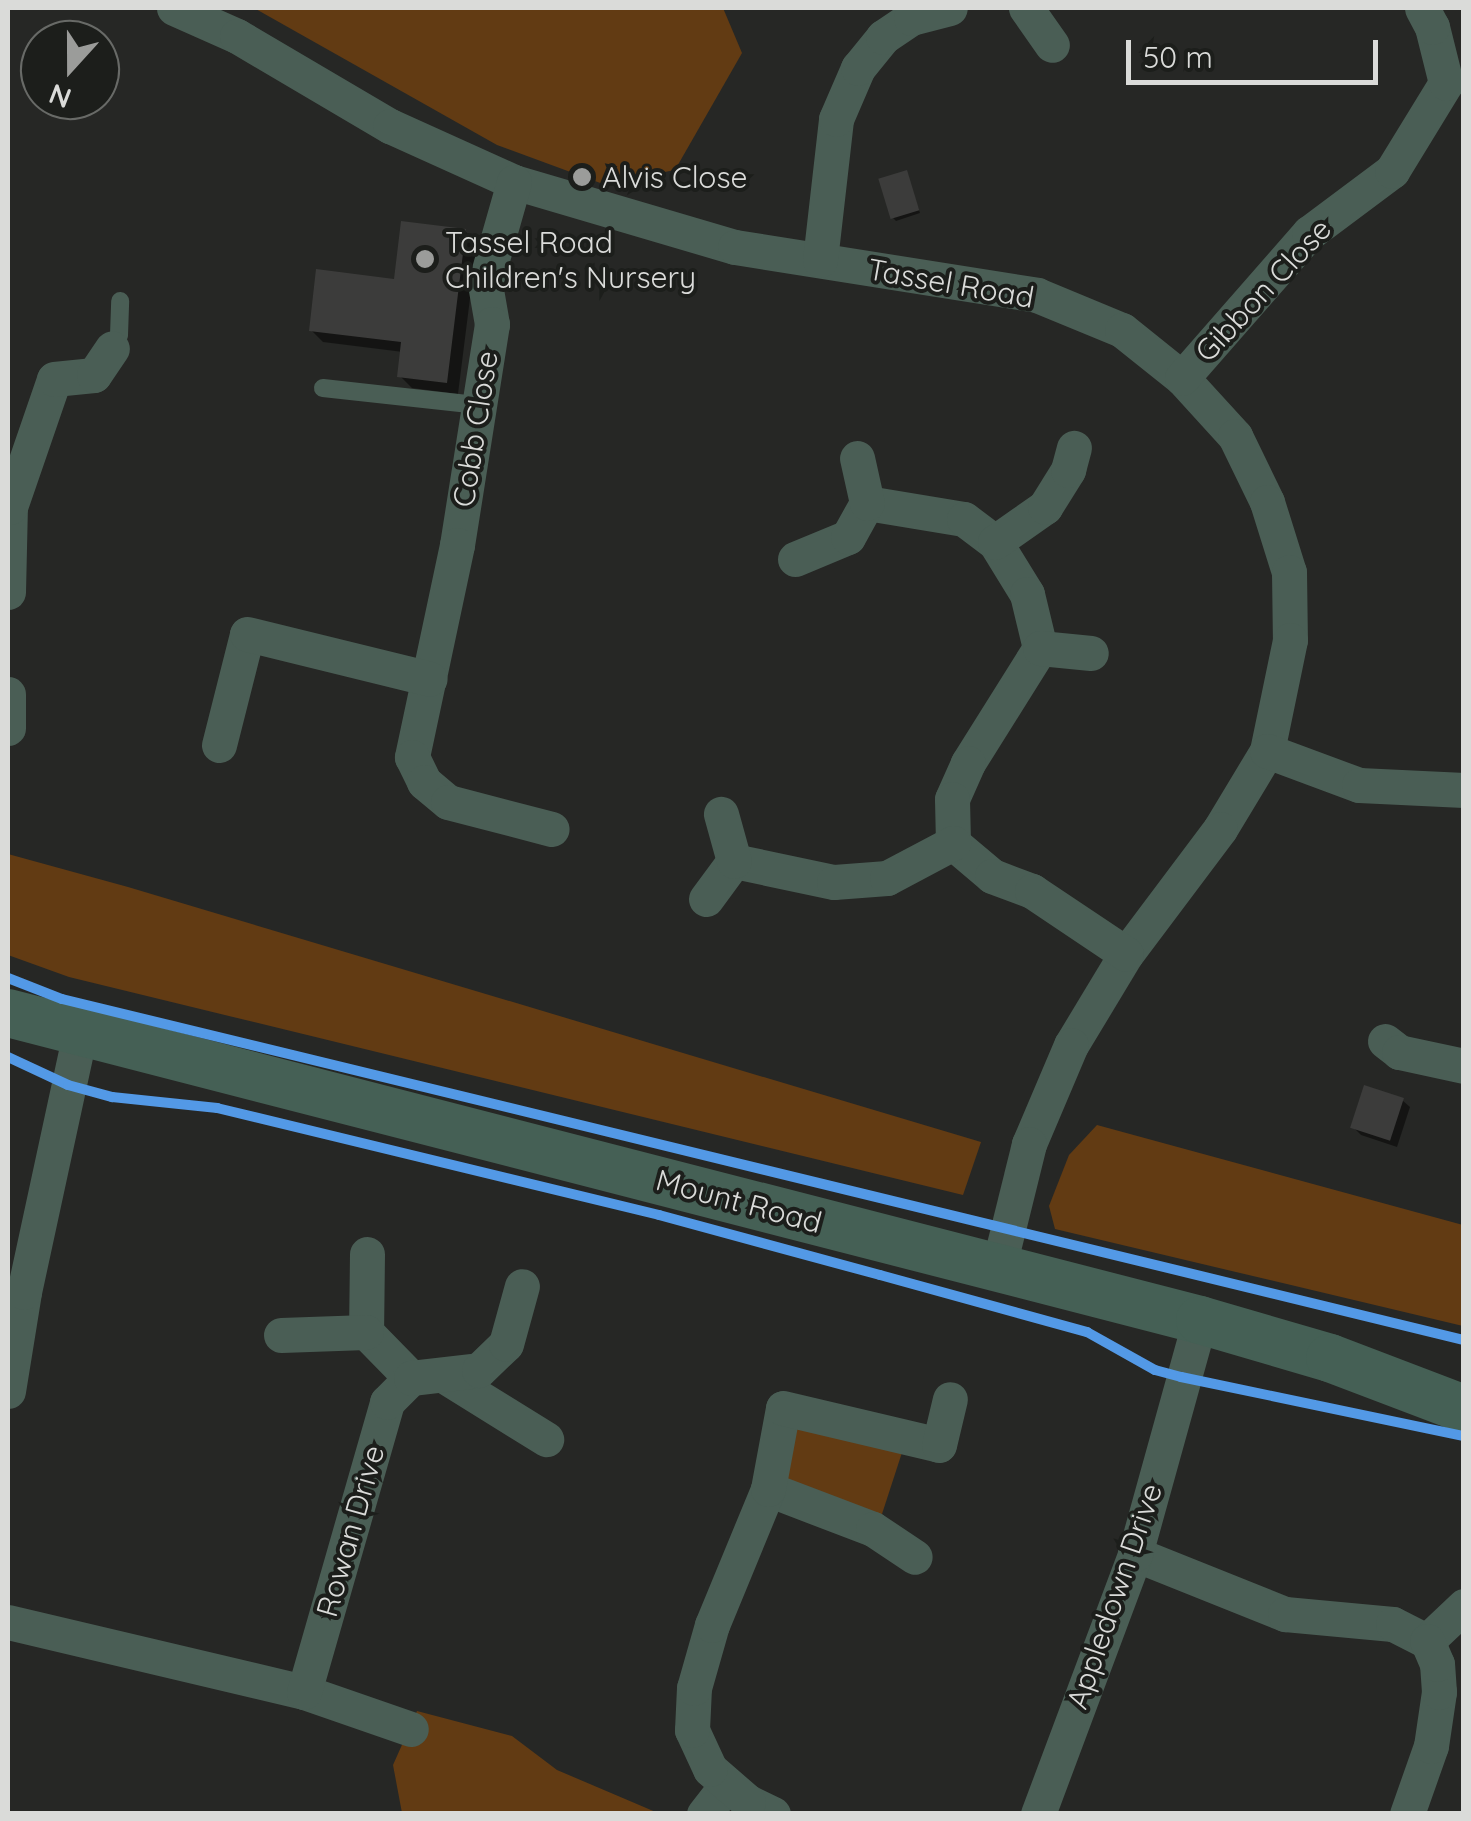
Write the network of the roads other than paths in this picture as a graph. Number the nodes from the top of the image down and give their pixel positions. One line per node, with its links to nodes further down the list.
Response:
1 (174, 8): 8 (street, Tassel Road)
2 (950, 8): 5 (street)
3 (1026, 8): 6 (street)
4 (1422, 8): 7 (street, Gibbon Close)
5 (908, 13): 9 (street)
6 (1052, 45)
7 (1455, 80): 12 (street, Gibbon Close)
8 (514, 182): 9 (street, Tassel Road); 14 (street, Cobb Close)
9 (820, 260): 12 (street, Tassel Road)
10 (120, 301): 11 (lane)
11 (112, 348): 20 (street)
12 (1182, 378): 27 (street, Tassel Road)
13 (324, 388): 14 (lane)
14 (476, 405): 23 (street, Cobb Close)
15 (1074, 448): 18 (street)
16 (857, 458): 17 (street)
17 (867, 503): 18 (street); 19 (street)
18 (995, 542): 21 (street)
19 (795, 559)
20 (8, 592)
21 (1040, 648): 22 (street); 31 (street)
22 (1091, 653)
23 (430, 679): 26 (street); 30 (street, Cobb Close)
24 (8, 694): 25 (street)
25 (8, 728)
26 (218, 744)
27 (1267, 750): 28 (street); 34 (street, Tassel Road)
28 (1464, 790)
29 (721, 814): 32 (street)
30 (552, 829)
31 (954, 843): 32 (street); 34 (street)
32 (734, 861): 33 (street)
33 (706, 899)
34 (1126, 954): 40 (street, Tassel Road)
35 (8, 1013): 36 (street, Mount Road)
36 (80, 1034): 40 (street, Mount Road); 42 (street)
37 (1385, 1041): 38 (street)
38 (1464, 1066)
39 (367, 1254): 44 (street)
40 (998, 1269): 43 (street, Mount Road)
41 (522, 1286): 46 (street)
42 (16, 1291): 47 (street)
43 (1200, 1320): 49 (street, Mount Road); 52 (street, Appledown Drive)
44 (366, 1332): 45 (street); 46 (street)
45 (281, 1335)
46 (429, 1378): 50 (street); 57 (street, Rowan Drive)
47 (8, 1391)
48 (950, 1400): 51 (street)
49 (1464, 1409)
50 (546, 1438)
51 (768, 1489): 53 (street); 59 (street)
52 (1135, 1554): 56 (street); 62 (street, Appledown Drive)
53 (915, 1557)
54 (1464, 1606): 56 (street)
55 (8, 1622): 57 (street)
56 (1427, 1641): 63 (street)
57 (304, 1692): 58 (street)
58 (411, 1729)
59 (726, 1785): 60 (street); 61 (street)
60 (704, 1814)
61 (773, 1814)
62 (1038, 1814)
63 (1407, 1814)

